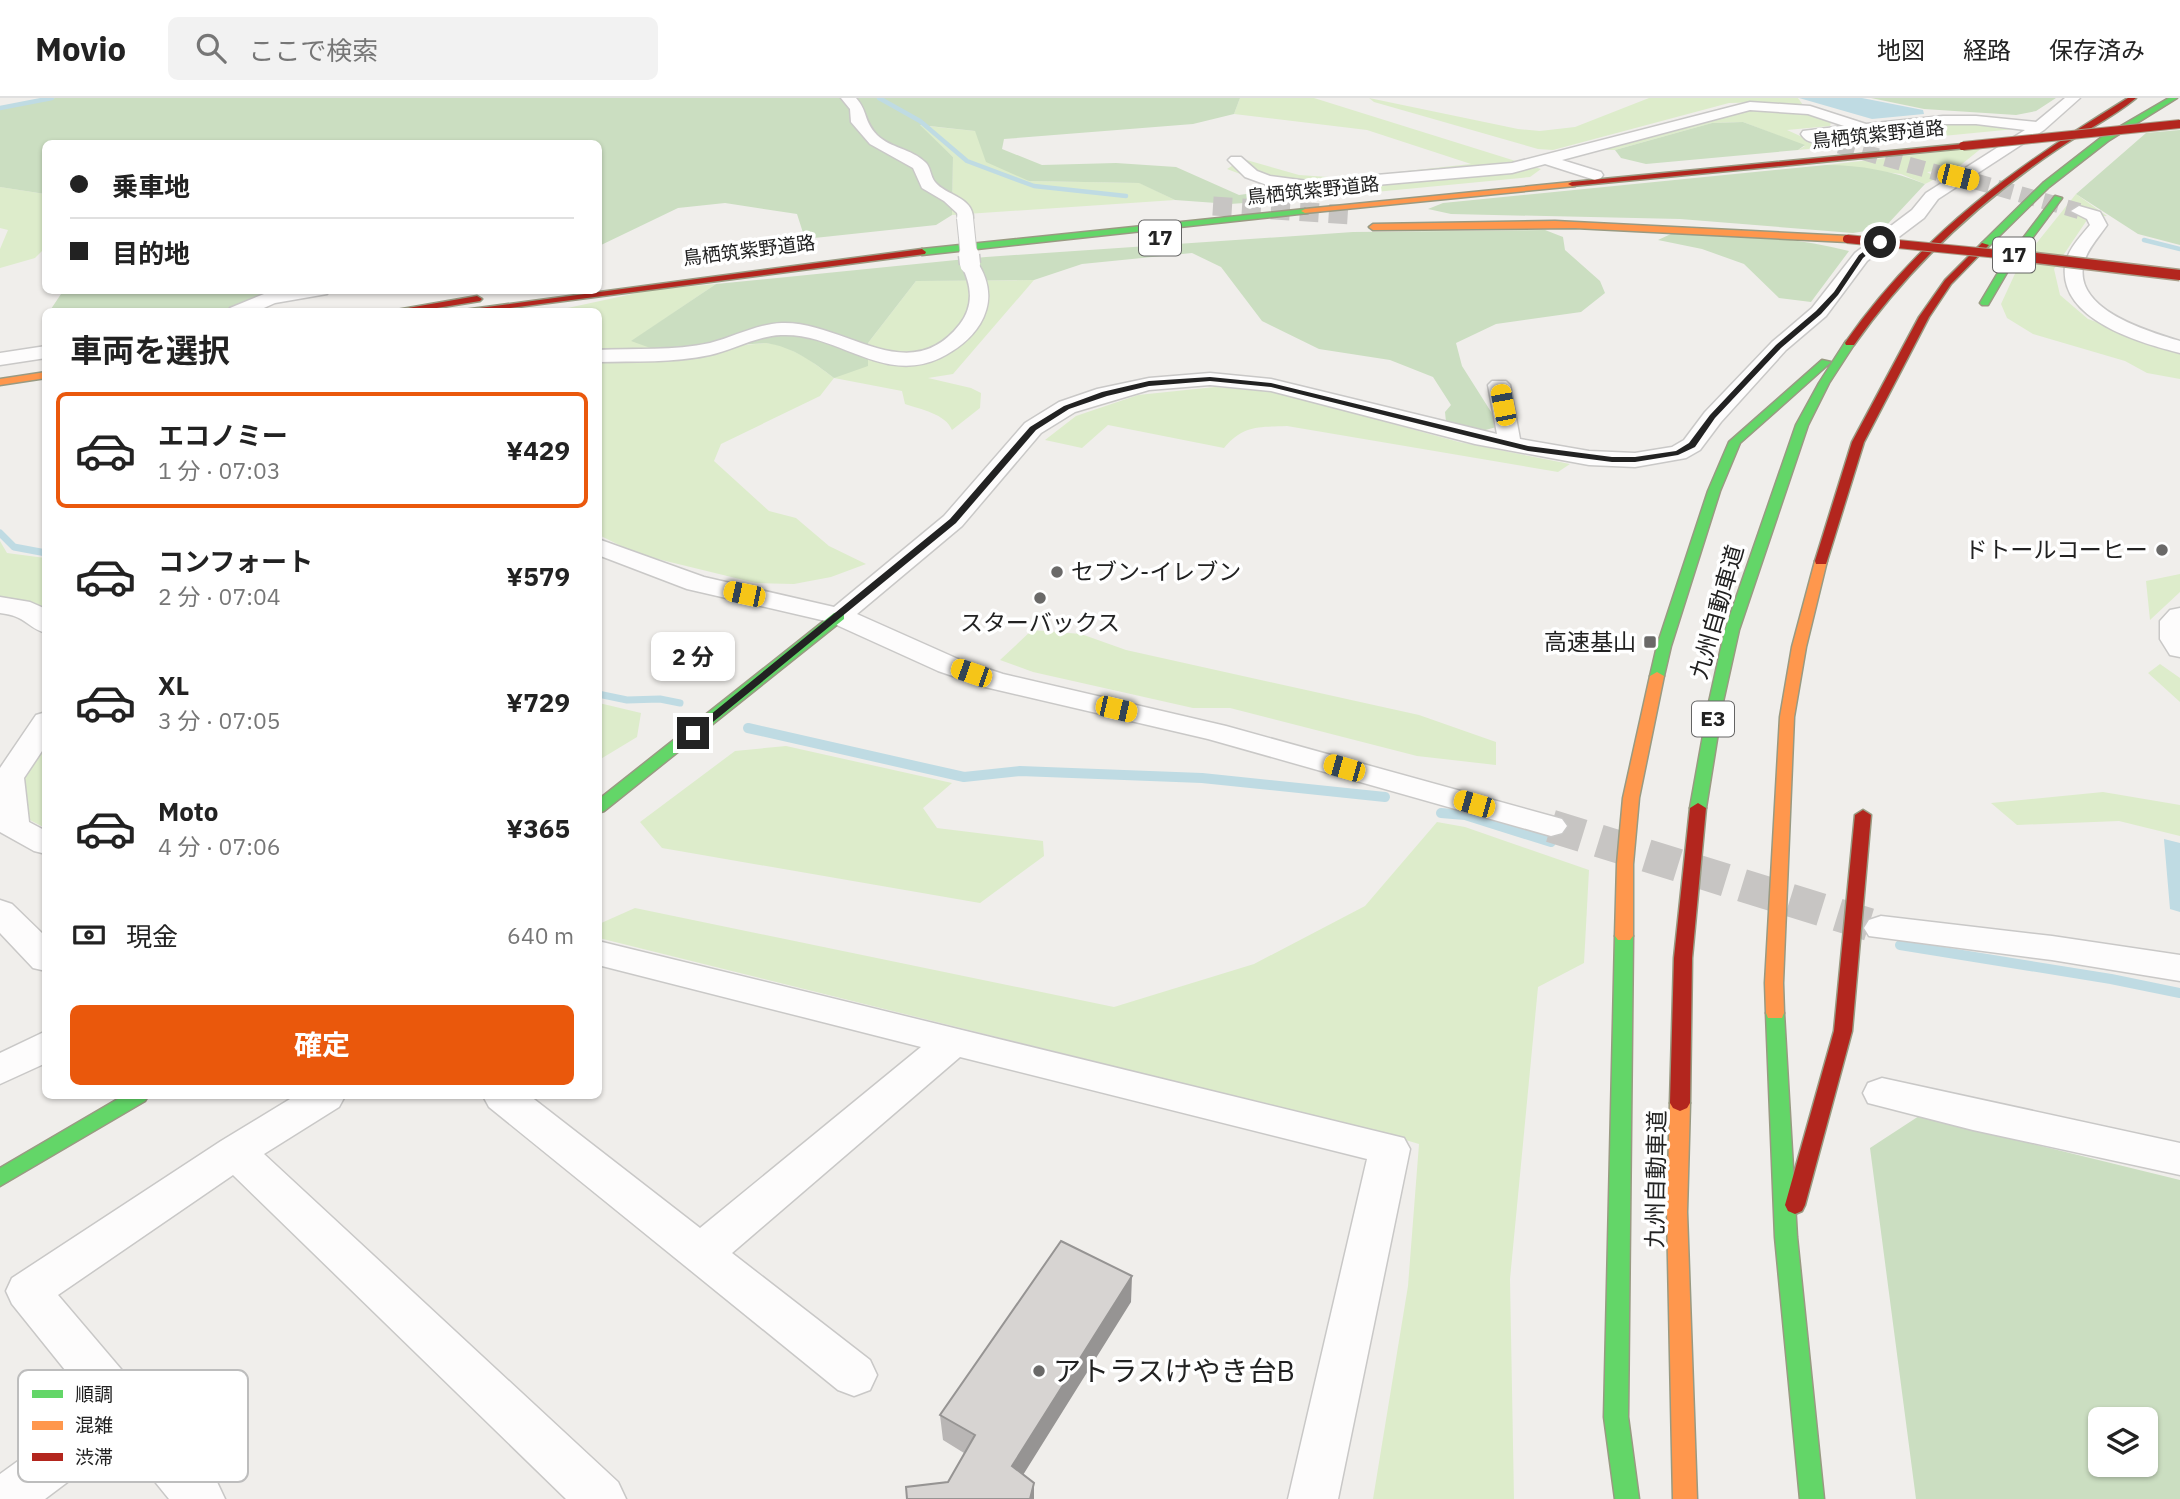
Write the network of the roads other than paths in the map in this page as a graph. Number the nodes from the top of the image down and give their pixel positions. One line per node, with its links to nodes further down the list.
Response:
1 (848, 98): 33 (street, bridge)
2 (2073, 98): 8 (street)
3 (2133, 98): 30 (main road, 九州自動車道 / E3)
4 (2174, 98): 10 (main road)
5 (2180, 118): 11 (main road, 鳥栖筑紫野道路 / 17)
6 (2180, 124): 11 (main road, 鳥栖筑紫野道路 / 17, bridge)
7 (1862, 127): 8 (street); 9 (street); 13 (street)
8 (2039, 127): 40 (street)
9 (1816, 139)
10 (2105, 139): 26 (main road); 68 (main road)
11 (1968, 142): 14 (main road, 鳥栖筑紫野道路 / 17); 19 (main road, 鳥栖筑紫野道路 / 17)
12 (1236, 160): 13 (street)
13 (1547, 160): 14 (street)
14 (1595, 175): 19 (main road, 鳥栖筑紫野道路 / 17)
15 (2079, 211): 31 (street)
16 (1356, 221): 20 (main road, 17, bridge)
17 (985, 228): 19 (main road, 17)
18 (1256, 232): 19 (main road, 17)
19 (742, 268): 21 (main road, 鳥栖筑紫野道路 / 17); 22 (main road, 鳥栖筑紫野道路 / 17)
20 (2180, 275)
21 (602, 281)
22 (602, 289)
23 (296, 294): 27 (street)
24 (511, 294): 28 (main road)
25 (571, 294): 29 (main road, 鳥栖筑紫野道路 / 17)
26 (1985, 303)
27 (247, 308)
28 (416, 308)
29 (479, 308)
30 (1848, 342): 78 (main road); 79 (main road, 九州自動車道 / E3)
31 (2180, 346)
32 (42, 353): 34 (street)
33 (602, 356)
34 (0, 359)
35 (42, 366): 36 (main road)
36 (0, 372)
37 (42, 376): 38 (main road)
38 (0, 382)
39 (1499, 385): 40 (street)
40 (1510, 445): 43 (street)
41 (602, 548): 43 (street)
42 (0, 605): 45 (street)
43 (839, 616): 48 (main road); 50 (street)
44 (2180, 616): 46 (street)
45 (42, 620)
46 (2180, 649)
47 (42, 727): 51 (street)
48 (602, 805)
49 (1863, 815): 68 (main road)
50 (1551, 826)
51 (6, 830): 52 (street)
52 (42, 843)
53 (0, 912): 56 (street)
54 (1881, 928): 57 (street)
55 (602, 954): 58 (street)
56 (42, 955)
57 (2180, 968)
58 (955, 1040): 69 (street); 77 (street)
59 (42, 1047): 60 (street)
60 (0, 1070)
61 (1882, 1093): 66 (street)
62 (133, 1099): 67 (main road)
63 (320, 1099): 65 (street)
64 (507, 1099): 69 (street)
65 (235, 1152): 70 (street); 76 (street)
66 (2180, 1159)
67 (0, 1178)
68 (1786, 1237): 80 (main road)
69 (701, 1253): 71 (street)
70 (93, 1370)
71 (854, 1375)
72 (29, 1482): 74 (street)
73 (186, 1482): 75 (street)
74 (6, 1499)
75 (200, 1499)
76 (601, 1499)
77 (1313, 1499)
78 (1627, 1499)
79 (1685, 1499)
80 (1812, 1499)

